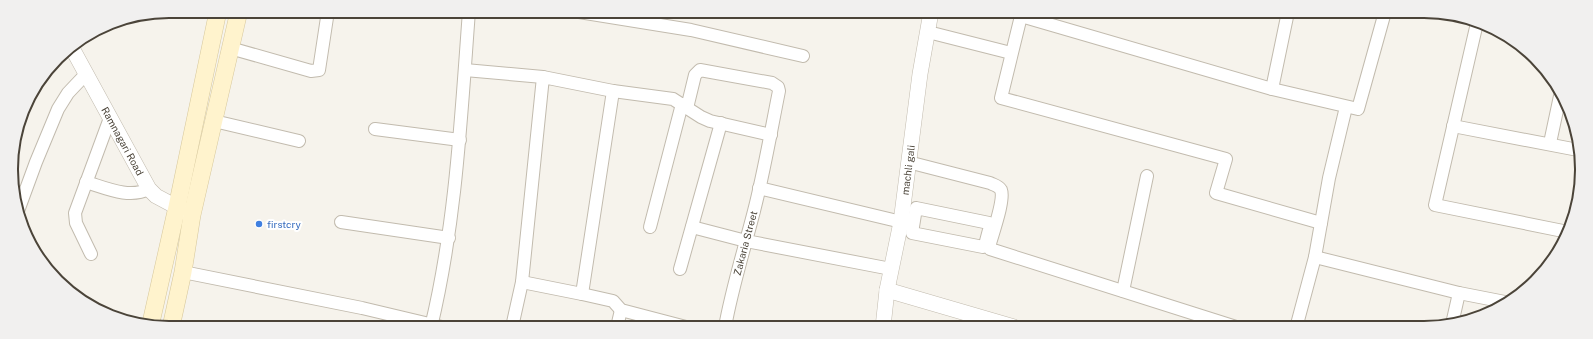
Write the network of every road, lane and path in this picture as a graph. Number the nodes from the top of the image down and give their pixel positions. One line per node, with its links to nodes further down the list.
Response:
1 (217, 18): 41 (main road)
2 (237, 18): 13 (main road)
3 (327, 18): 13 (street)
4 (469, 18): 17 (street)
5 (616, 18): 16 (street)
6 (930, 18): 12 (street, machli gali)
7 (1020, 18): 15 (street)
8 (1034, 18): 20 (street)
9 (1287, 18): 20 (street)
10 (1383, 18): 24 (street)
11 (1476, 28): 28 (street)
12 (928, 32): 15 (street); 35 (street, machli gali)
13 (230, 48): 26 (main road)
14 (74, 52): 18 (street, Ramnagari Road)
15 (1011, 53): 45 (street)
16 (803, 56)
17 (465, 70): 19 (street); 31 (street)
18 (86, 74): 25 (street, Ramnagari Road); 40 (street)
19 (543, 77): 21 (street); 57 (street)
20 (1272, 90): 24 (street)
21 (612, 91): 23 (street); 61 (street)
22 (1559, 102): 33 (street)
23 (684, 106): 27 (street); 30 (street, Zakaria Street); 46 (street)
24 (1346, 107): 45 (street)
25 (110, 118): 37 (street); 39 (street, Ramnagari Road)
26 (214, 121): 32 (street); 42 (main road)
27 (720, 123): 30 (street); 47 (street)
28 (1453, 126): 33 (street); 48 (street)
29 (375, 129): 31 (street)
30 (771, 135): 38 (street, Zakaria Street)
31 (460, 140): 49 (street)
32 (299, 141)
33 (1550, 143): 34 (street)
34 (1574, 149)
35 (908, 162): 44 (street, machli gali); 51 (street)
36 (1147, 176): 59 (street)
37 (86, 182): 39 (street); 52 (street)
38 (759, 188): 44 (street); 50 (street, Zakaria Street)
39 (149, 189): 41 (street, Ramnagari Road)
40 (22, 202)
41 (177, 207): 42 (street, Ramnagari Road); 65 (main road)
42 (192, 215): 56 (main road)
43 (341, 222): 49 (street)
44 (907, 223): 51 (street); 51 (street); 55 (street, machli gali)
45 (1321, 223): 53 (street)
46 (650, 227)
47 (692, 227): 50 (street); 54 (street)
48 (1562, 231)
49 (449, 238): 68 (street)
50 (746, 241): 55 (street); 72 (street, Zakaria Street)
51 (988, 242): 59 (street)
52 (91, 254)
53 (1315, 257): 60 (street); 76 (street)
54 (680, 269)
55 (891, 269): 58 (street, machli gali)
56 (183, 272): 66 (main road); 67 (street)
57 (522, 282): 61 (street); 69 (street)
58 (887, 290): 73 (street, machli gali); 74 (street)
59 (1123, 291): 75 (street)
60 (1459, 293): 62 (street); 64 (street)
61 (582, 294): 63 (street)
62 (1499, 301)
63 (621, 310): 70 (street); 71 (street)
64 (1453, 318)
65 (152, 320)
66 (172, 321)
67 (415, 321)
68 (436, 321)
69 (513, 321)
70 (618, 321)
71 (663, 321)
72 (726, 321)
73 (884, 321)
74 (993, 321)
75 (1215, 321)
76 (1298, 321)

